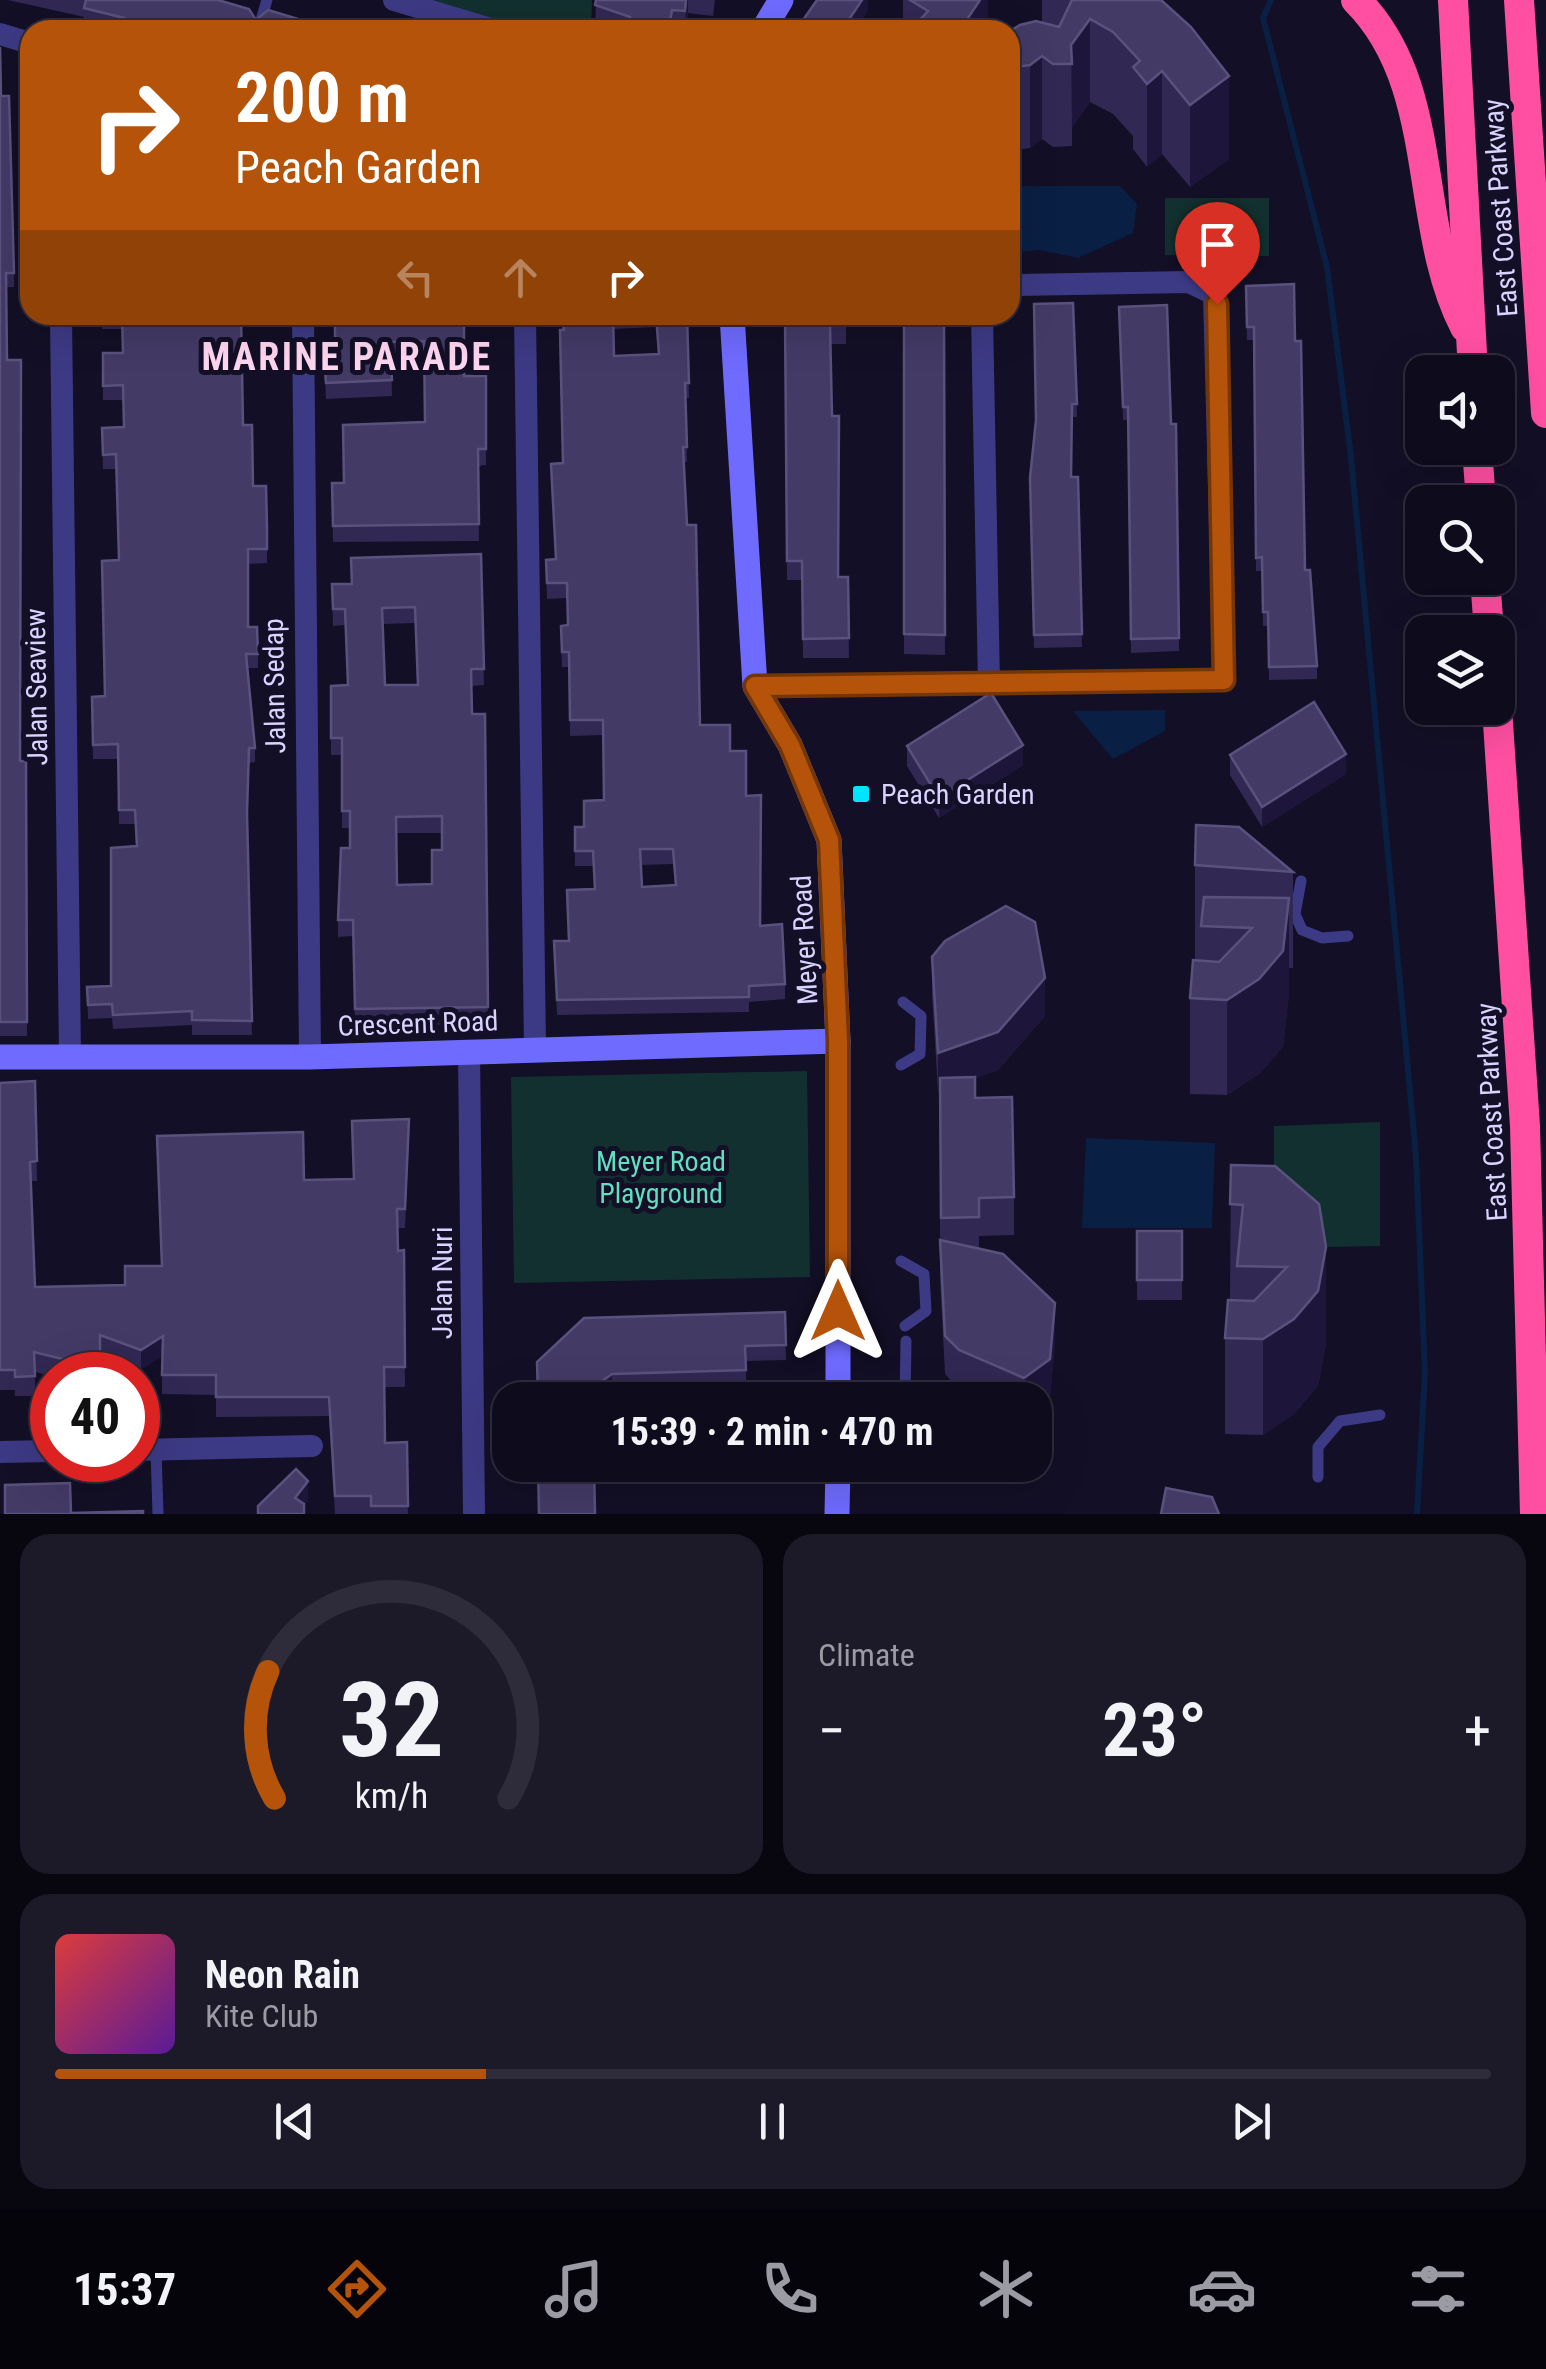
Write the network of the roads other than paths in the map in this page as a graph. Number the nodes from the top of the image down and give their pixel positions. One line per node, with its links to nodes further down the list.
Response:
1 (394, 0): 5 (street)
2 (1356, 0): 12 (highway)
3 (1452, 0): 12 (highway, East Coast Parkway)
4 (1519, 0): 14 (highway, East Coast Parkway)
5 (461, 20)
6 (1020, 285): 15 (street)
7 (61, 325): 26 (street, Jalan Seaview)
8 (303, 325): 24 (street, Jalan Sedap)
9 (525, 325): 22 (street)
10 (733, 325): 16 (street, Meyer Road)
11 (982, 325): 15 (street)
12 (1471, 339): 13 (highway, East Coast Parkway)
13 (1472, 355)
14 (1546, 412)
15 (988, 685): 16 (street)
16 (755, 686): 21 (street, Meyer Road)
17 (1498, 725): 44 (highway, East Coast Parkway)
18 (1302, 881): 19 (lane)
19 (1348, 936)
20 (903, 1002): 27 (lane)
21 (838, 1041): 22 (street, Crescent Road); 31 (street, Meyer Road)
22 (535, 1048): 23 (street, Crescent Road)
23 (469, 1052): 24 (street, Crescent Road); 42 (street, Jalan Nuri)
24 (310, 1057): 26 (street, Crescent Road)
25 (0, 1058): 26 (street, Crescent Road)
26 (70, 1058)
27 (900, 1065)
28 (901, 1261): 29 (lane)
29 (905, 1326)
30 (906, 1342): 32 (lane)
31 (838, 1382)
32 (905, 1382)
33 (1380, 1415): 38 (lane)
34 (312, 1446): 35 (street)
35 (160, 1450)
36 (0, 1452): 37 (street)
37 (30, 1452)
38 (1318, 1477)
39 (152, 1482): 41 (lane)
40 (838, 1482): 43 (street)
41 (158, 1514)
42 (474, 1514)
43 (838, 1514)
44 (1535, 1514)

